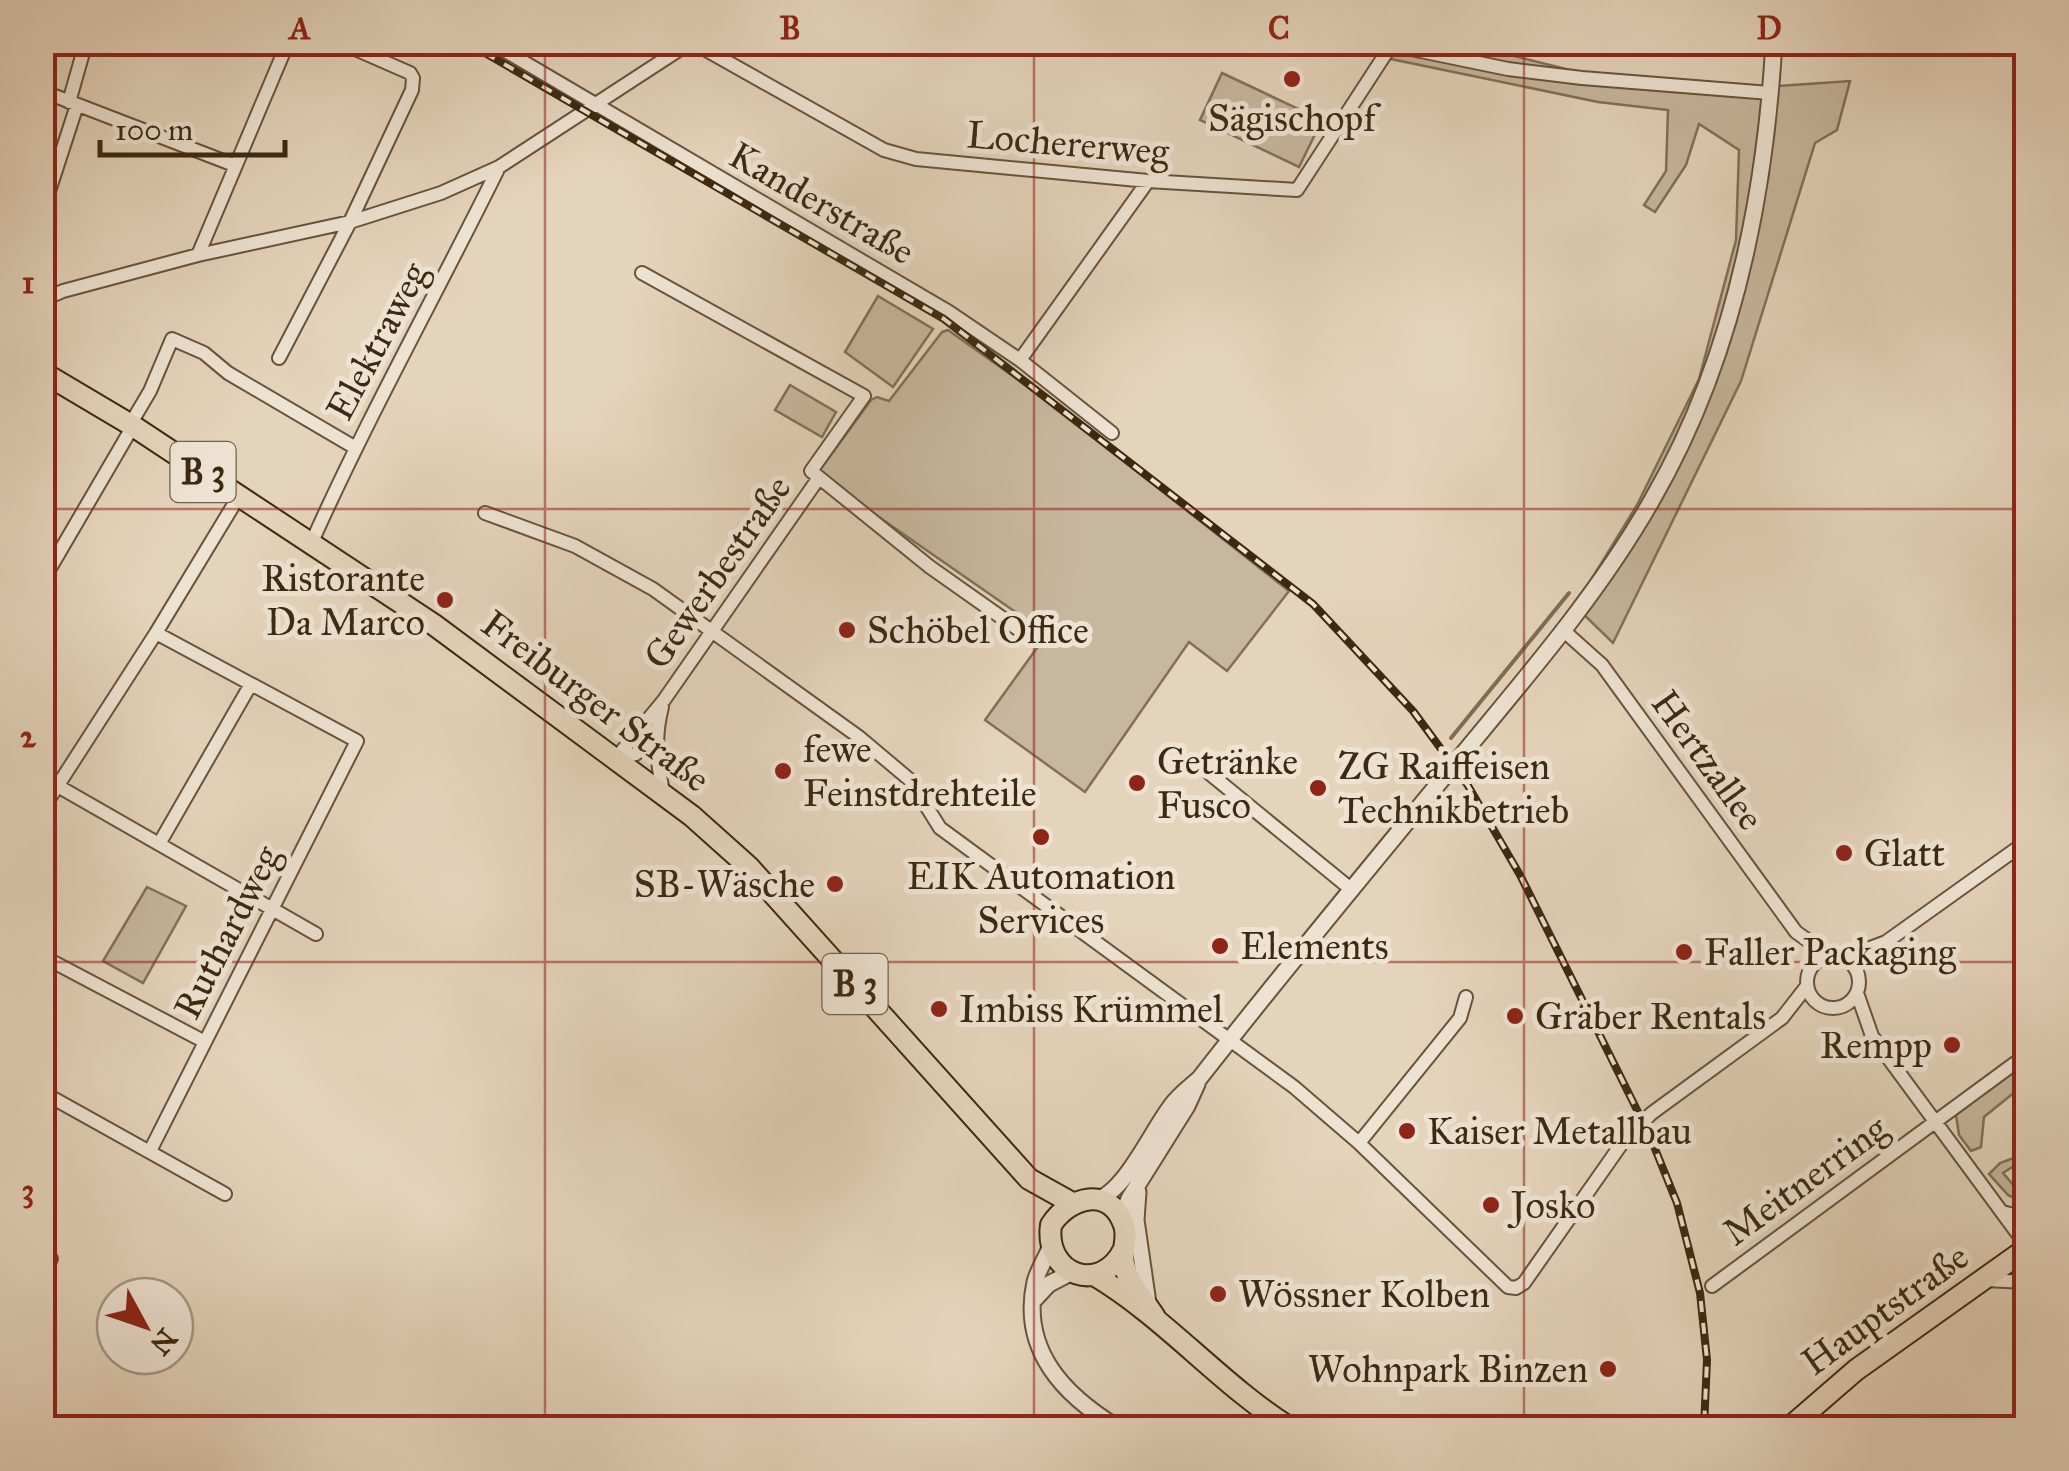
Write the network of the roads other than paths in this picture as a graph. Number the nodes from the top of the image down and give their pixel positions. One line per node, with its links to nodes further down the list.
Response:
1 (86, 42): 10 (street)
2 (288, 42): 12 (street)
3 (490, 42): 11 (street, Kanderstraße)
4 (691, 42): 11 (street); 14 (street, Lochererweg)
5 (1774, 42): 9 (street)
6 (346, 45): 16 (street)
7 (1383, 45): 9 (street); 14 (street, Lochererweg)
8 (42, 91): 10 (street)
9 (1770, 93): 31 (street)
10 (73, 104): 12 (street); 15 (street)
11 (597, 106): 13 (street); 21 (street, Kanderstraße)
12 (234, 165): 17 (street)
13 (499, 167): 16 (street); 25 (street, Elektraweg)
14 (1148, 181): 21 (street)
15 (42, 213)
16 (350, 222): 17 (street); 20 (street)
17 (198, 256): 19 (street)
18 (642, 272): 26 (street, Gewerbestraße)
19 (42, 300)
20 (279, 358)
21 (1020, 360): 24 (street, Kanderstraße)
22 (42, 372): 23 (main road, Freiburger Straße / B 3)
23 (133, 426): 25 (street); 27 (main road, Freiburger Straße / B 3); 30 (street)
24 (1112, 433)
25 (354, 447): 29 (street, Elektraweg)
26 (818, 479): 33 (street, Gewerbestraße); 34 (street)
27 (238, 496): 29 (main road, Freiburger Straße / B 3); 32 (street)
28 (485, 513): 33 (street)
29 (311, 544): 38 (main road, Freiburger Straße / B 3)
30 (42, 582)
31 (1564, 632): 46 (street); 48 (street, Hertzallee)
32 (156, 633): 35 (street); 41 (street)
33 (712, 634): 36 (street, Gewerbestraße); 61 (street)
34 (1032, 639)
35 (251, 684): 45 (street); 47 (street, Ruthardweg)
36 (664, 700): 37 (street, Gewerbestraße); 38 (street, Gewerbestraße)
37 (656, 730): 38 (street, Gewerbestraße); 42 (street, Gewerbestraße)
38 (616, 758): 42 (main road, Freiburger Straße / B 3)
39 (1209, 772): 46 (street)
40 (42, 777): 41 (street)
41 (57, 786): 43 (street); 45 (street)
42 (663, 792): 69 (main road, Freiburger Straße / B 3)
43 (42, 810)
44 (2026, 842): 50 (street)
45 (160, 844): 47 (street)
46 (1352, 890): 61 (street)
47 (273, 909): 49 (street); 62 (street, Ruthardweg)
48 (1796, 932): 52 (street, Hertzallee); 53 (street, Hertzallee)
49 (316, 934)
50 (1886, 942): 52 (street); 54 (street)
51 (42, 956): 62 (street)
52 (1836, 957): 53 (street); 54 (street, Hertzallee)
53 (1809, 970): 55 (street, Hertzallee)
54 (1859, 977): 56 (street)
55 (1807, 986): 58 (street); 59 (street)
56 (1857, 993): 58 (street); 60 (street)
57 (1466, 997): 67 (street)
58 (1830, 1008): 59 (street); 60 (street)
59 (1782, 1018): 67 (street)
60 (1872, 1036): 66 (street)
61 (1231, 1038): 64 (street); 67 (street)
62 (204, 1042): 68 (street, Ruthardweg)
63 (2026, 1055): 66 (street, Meitnerring)
64 (1200, 1079): 70 (street); 72 (street)
65 (42, 1092): 68 (street)
66 (1934, 1122): 74 (street); 84 (street, Meitnerring)
67 (1359, 1143)
68 (150, 1150): 71 (street)
69 (1029, 1179): 73 (main road, Freiburger Straße / B 3); 77 (main road, Freiburger Straße / B 3)
70 (1140, 1183): 76 (street); 86 (street)
71 (225, 1194)
72 (1096, 1200): 73 (main road); 76 (main road)
73 (1072, 1203): 77 (main road)
74 (2002, 1212): 75 (street); 78 (street)
75 (2026, 1218)
76 (1124, 1224): 79 (main road)
77 (1051, 1236): 80 (main road); 85 (street)
78 (2026, 1247): 82 (main road, Hauptstraße)
79 (1124, 1249): 81 (main road); 86 (main road)
80 (1072, 1272): 81 (main road); 85 (street)
81 (1094, 1275): 86 (main road)
82 (1982, 1280): 83 (street); 89 (main road, Hauptstraße)
83 (2026, 1282)
84 (1712, 1286)
85 (1034, 1299): 87 (street)
86 (1152, 1313): 88 (main road)
87 (1118, 1428)
88 (1290, 1428)
89 (1789, 1428)

